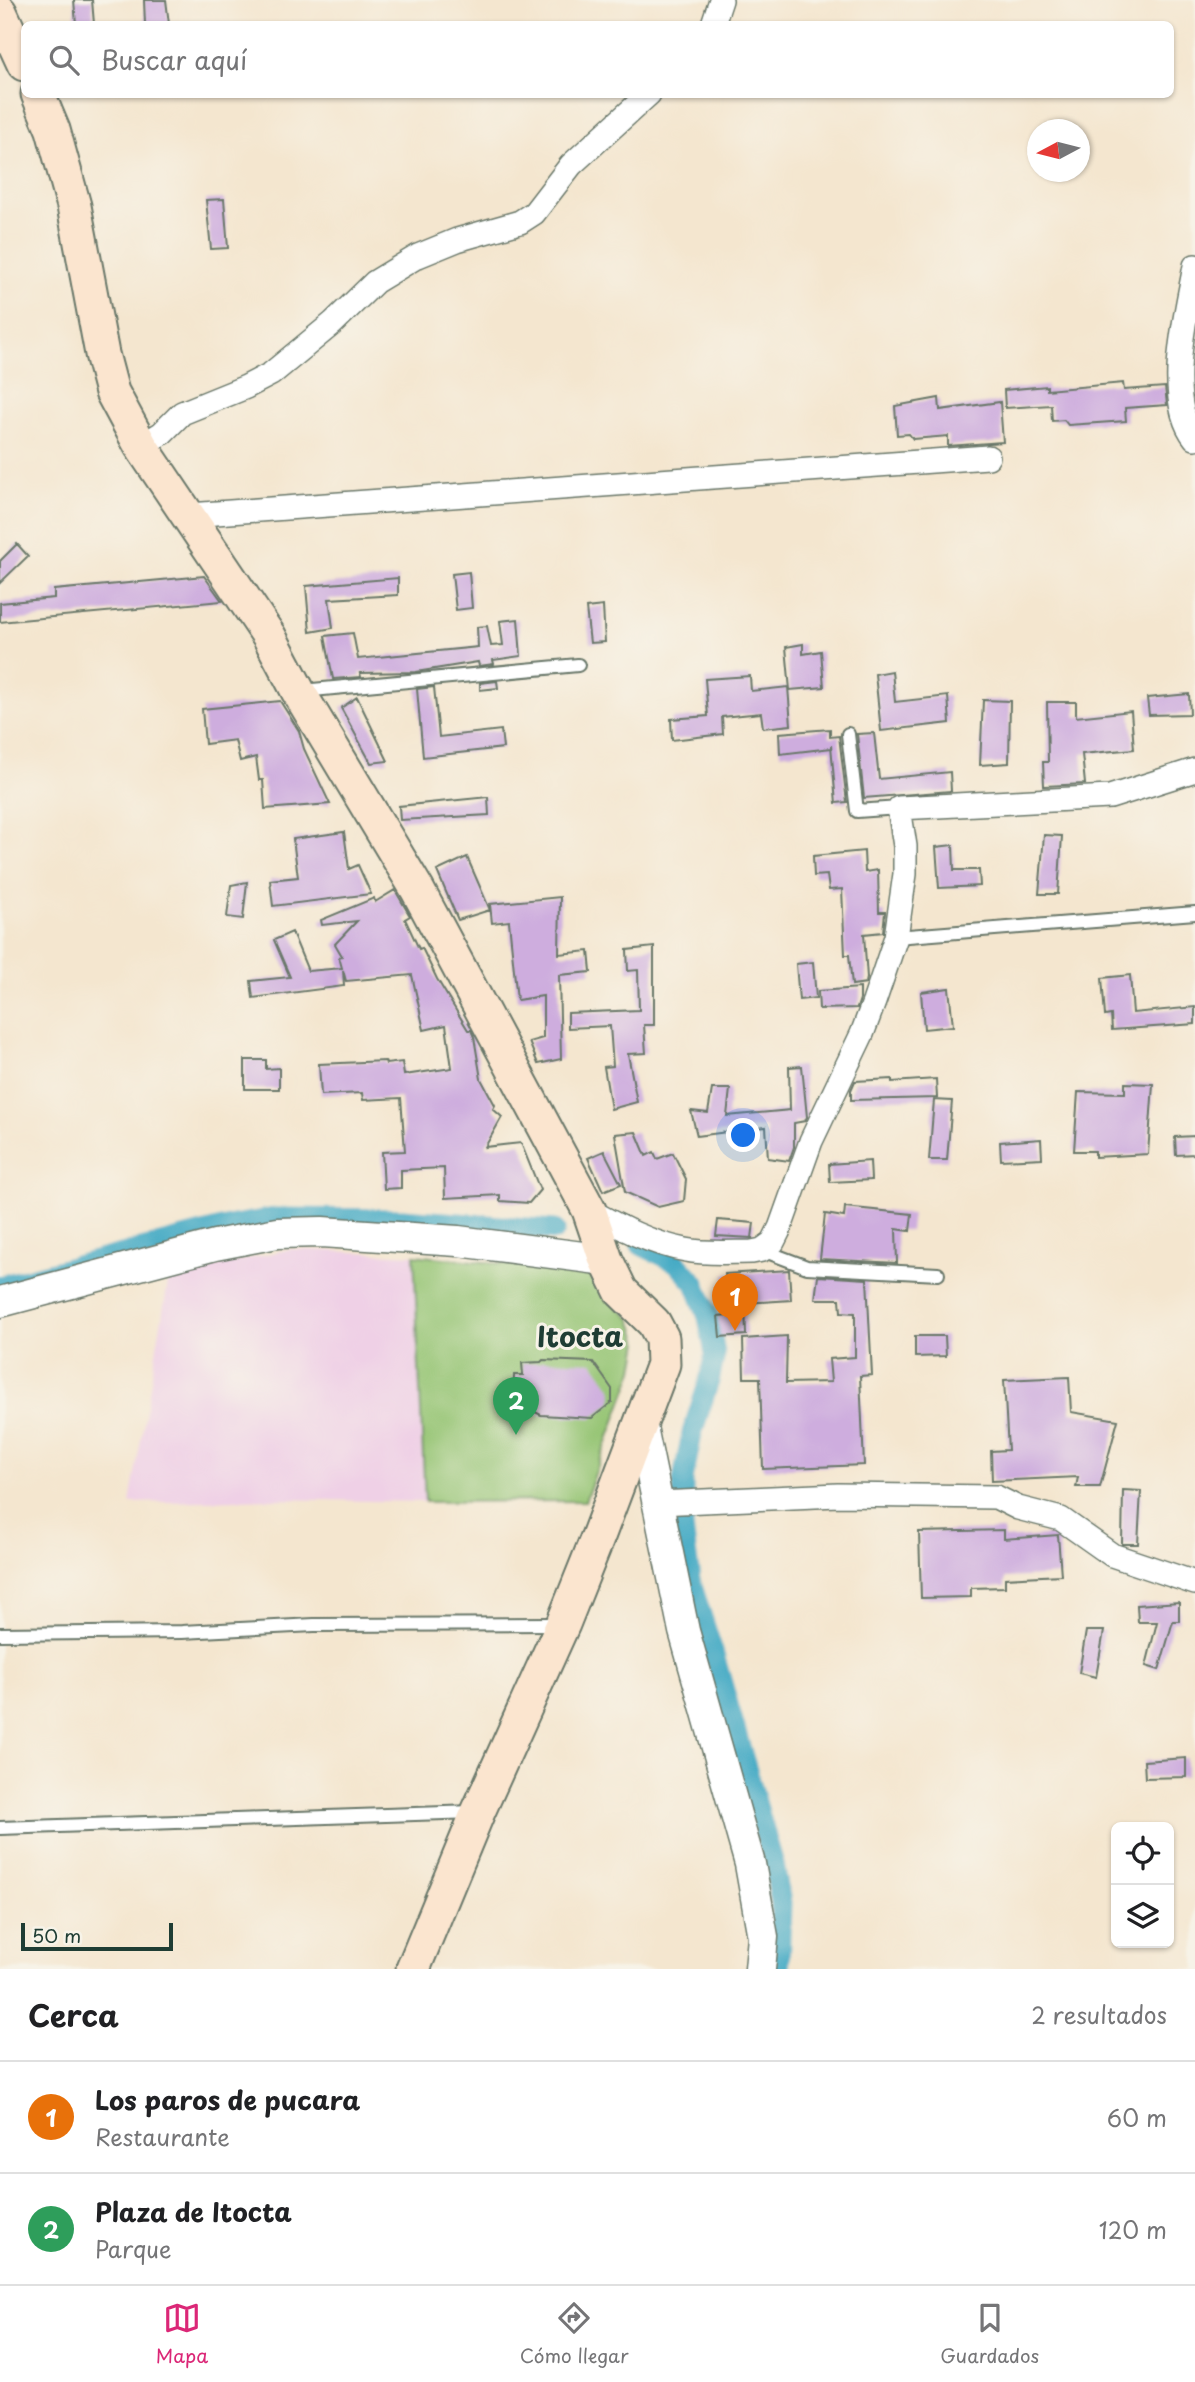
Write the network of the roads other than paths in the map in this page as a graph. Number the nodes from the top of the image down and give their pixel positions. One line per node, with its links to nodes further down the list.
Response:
1 (721, 0): 3 (street)
2 (0, 12): 4 (main road)
3 (714, 21)
4 (21, 58)
5 (40, 98): 9 (main road)
6 (645, 98): 9 (street)
7 (1195, 266): 8 (street)
8 (1195, 438)
9 (141, 446): 11 (main road)
10 (988, 457): 11 (street)
11 (189, 515): 13 (main road)
12 (578, 664): 13 (lane)
13 (298, 691): 19 (main road)
14 (848, 734): 16 (lane)
15 (1195, 770): 16 (street)
16 (899, 808): 18 (street)
17 (1195, 913): 18 (lane)
18 (895, 937): 20 (street)
19 (589, 1210): 20 (street); 21 (main road)
20 (762, 1250): 22 (lane)
21 (606, 1260): 23 (street); 24 (main road)
22 (938, 1274)
23 (0, 1302)
24 (641, 1422): 25 (street); 27 (main road)
25 (673, 1503): 26 (street); 32 (street)
26 (1195, 1583)
27 (562, 1624): 28 (lane); 29 (main road)
28 (0, 1634)
29 (478, 1812): 30 (lane); 31 (main road)
30 (0, 1828)
31 (413, 1969)
32 (760, 1969)

